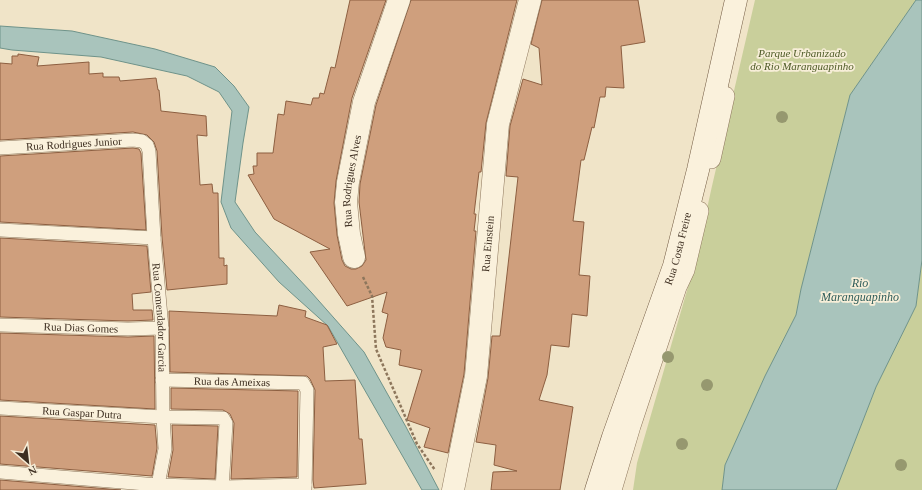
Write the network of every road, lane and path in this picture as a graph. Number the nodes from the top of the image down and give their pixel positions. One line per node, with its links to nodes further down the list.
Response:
1 (399, 0): 9 (street, Rua Rodrigues Alves)
2 (530, 0): 20 (street, Rua Einstein)
3 (736, 0): 21 (street, Rua Costa Freire)
4 (744, 0): 22 (street)
5 (147, 145): 6 (lane, Rua Rodrigues Junior); 8 (lane, Rua Comendador Garcia)
6 (0, 148)
7 (0, 230): 8 (lane)
8 (154, 238): 11 (lane, Rua Comendador Garcia)
9 (354, 257): 15 (path)
10 (0, 325): 11 (lane, Rua Dias Gomes)
11 (162, 328): 12 (lane, Rua Comendador Garcia)
12 (162, 380): 14 (lane, Rua Comendador Garcia); 18 (lane, Rua das Ameixas)
13 (0, 408): 14 (lane, Rua Gaspar Dutra)
14 (163, 417): 17 (lane, Rua Comendador Garcia); 19 (lane, Rua Gaspar Dutra)
15 (435, 470)
16 (0, 472): 17 (lane)
17 (158, 487): 19 (lane)
18 (305, 487): 19 (lane)
19 (222, 488)
20 (453, 490)
21 (596, 490)
22 (612, 490)

